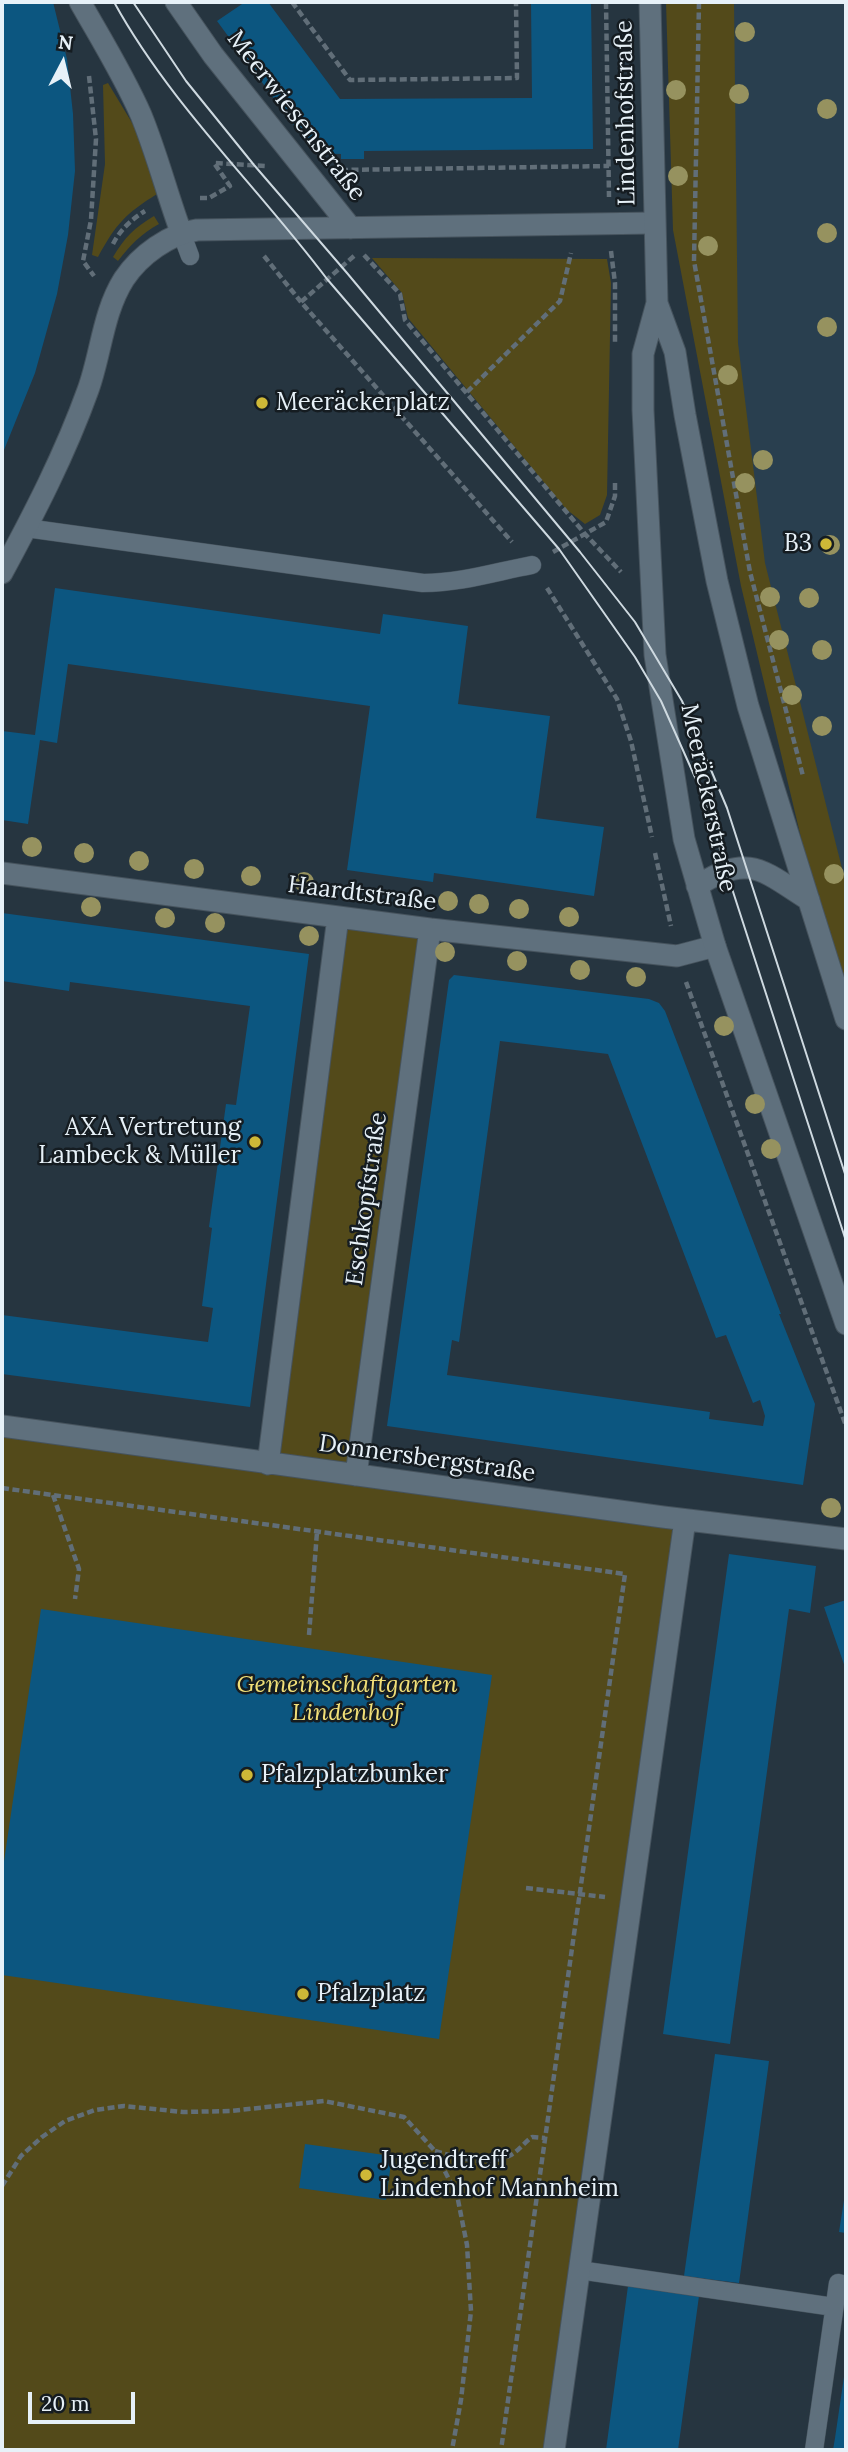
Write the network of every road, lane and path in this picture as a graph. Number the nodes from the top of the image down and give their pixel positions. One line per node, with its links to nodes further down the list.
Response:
1 (80, 2): 15 (street)
2 (176, 2): 10 (street, Meerwiesenstraße)
3 (292, 2): 4 (path)
4 (516, 2)
5 (606, 2): 9 (path)
6 (650, 2): 11 (street, Lindenhofstraße)
7 (699, 2): 28 (path)
8 (88, 71): 18 (path)
9 (609, 166): 10 (path); 13 (path)
10 (304, 171): 14 (street, Meerwiesenstraße)
11 (653, 223): 13 (street); 20 (street, Meeräckerstraße)
12 (578, 225): 13 (street); 14 (street); 22 (path)
13 (609, 225): 21 (path)
14 (351, 228): 15 (street)
15 (181, 232): 17 (lane); 24 (street)
16 (260, 251): 19 (path)
17 (190, 256)
18 (96, 277)
19 (300, 302): 22 (path); 26 (path)
20 (657, 303): 30 (street, Meeräckerstraße); 31 (street, Meeräckerstraße)
21 (615, 349)
22 (467, 391): 25 (path)
23 (615, 469): 25 (path)
24 (26, 528): 26 (lane); 27 (street)
25 (584, 534): 26 (path)
26 (532, 565): 35 (path)
27 (2, 573)
28 (805, 785)
29 (2, 873): 32 (street, Haardtstraße)
30 (697, 886): 31 (street); 34 (street, Meeräckerstraße)
31 (809, 900): 36 (street, Meeräckerstraße)
32 (338, 917): 33 (street, Haardtstraße); 40 (street)
33 (430, 929): 35 (street, Haardtstraße); 41 (street, Eschkopfstraße)
34 (715, 946): 35 (street, Haardtstraße); 37 (street, Meeräckerstraße)
35 (677, 956): 39 (path)
36 (846, 1019)
37 (846, 1324)
38 (2, 1426): 40 (street, Donnersbergstraße)
39 (846, 1426)
40 (268, 1464): 41 (street, Donnersbergstraße)
41 (356, 1475): 44 (street, Donnersbergstraße)
42 (2, 1488): 43 (path)
43 (53, 1495): 45 (path); 47 (path)
44 (685, 1520): 46 (street, Donnersbergstraße); 51 (street)
45 (317, 1532): 48 (path); 50 (path)
46 (846, 1539)
47 (75, 1599)
48 (309, 1635)
49 (526, 1888): 50 (path)
50 (579, 1895): 51 (path); 52 (path)
51 (632, 1900): 55 (street)
52 (545, 2138): 53 (path); 59 (path)
53 (434, 2150): 54 (path); 58 (path)
54 (2, 2186)
55 (579, 2270): 57 (lane); 60 (street)
56 (846, 2285): 57 (lane)
57 (834, 2307): 61 (lane)
58 (452, 2450)
59 (501, 2450)
60 (554, 2450)
61 (814, 2450)

